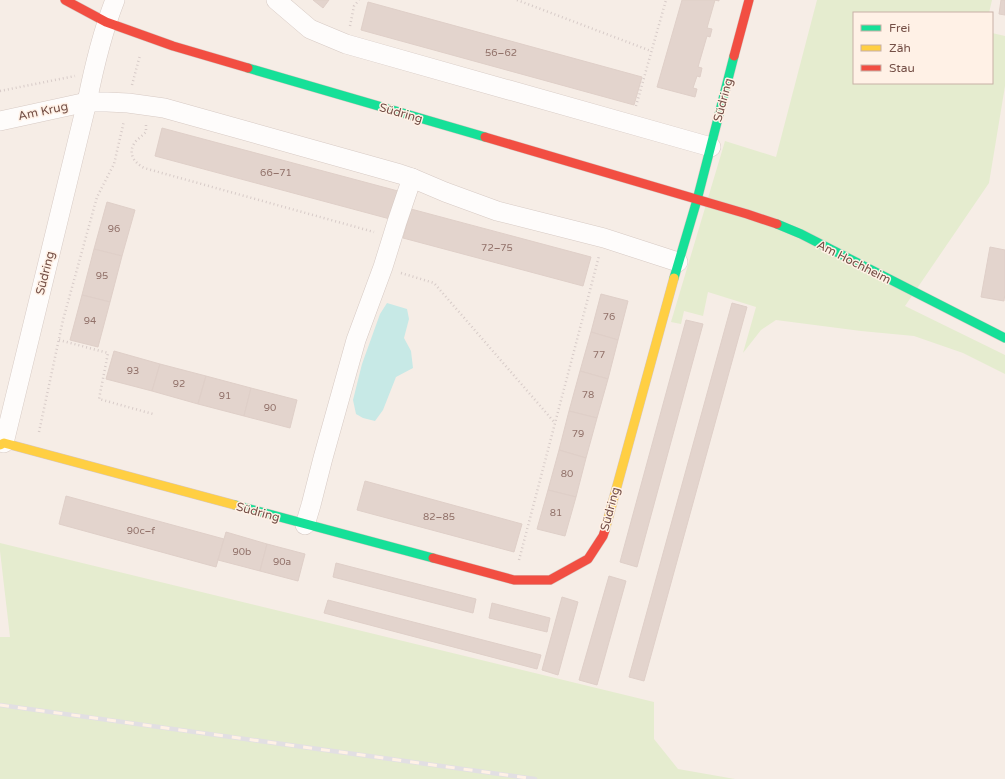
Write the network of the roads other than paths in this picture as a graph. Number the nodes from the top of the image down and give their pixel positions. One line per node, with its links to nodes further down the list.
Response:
1 (65, 0): 5 (street, Südring)
2 (114, 0): 5 (street, Südring)
3 (276, 0): 8 (street)
4 (749, 0): 8 (street, Südring)
5 (106, 22): 6 (street, Südring); 10 (street, Südring)
6 (87, 102): 7 (street, Am Krug); 9 (street); 13 (street, Südring)
7 (0, 121)
8 (711, 147): 10 (street, Südring)
9 (412, 178): 11 (street); 14 (street)
10 (697, 200): 11 (street, Südring); 12 (street, Am Hochheim)
11 (678, 262): 14 (street, Südring)
12 (1005, 338)
13 (2, 444): 14 (street, Südring)
14 (305, 525)

